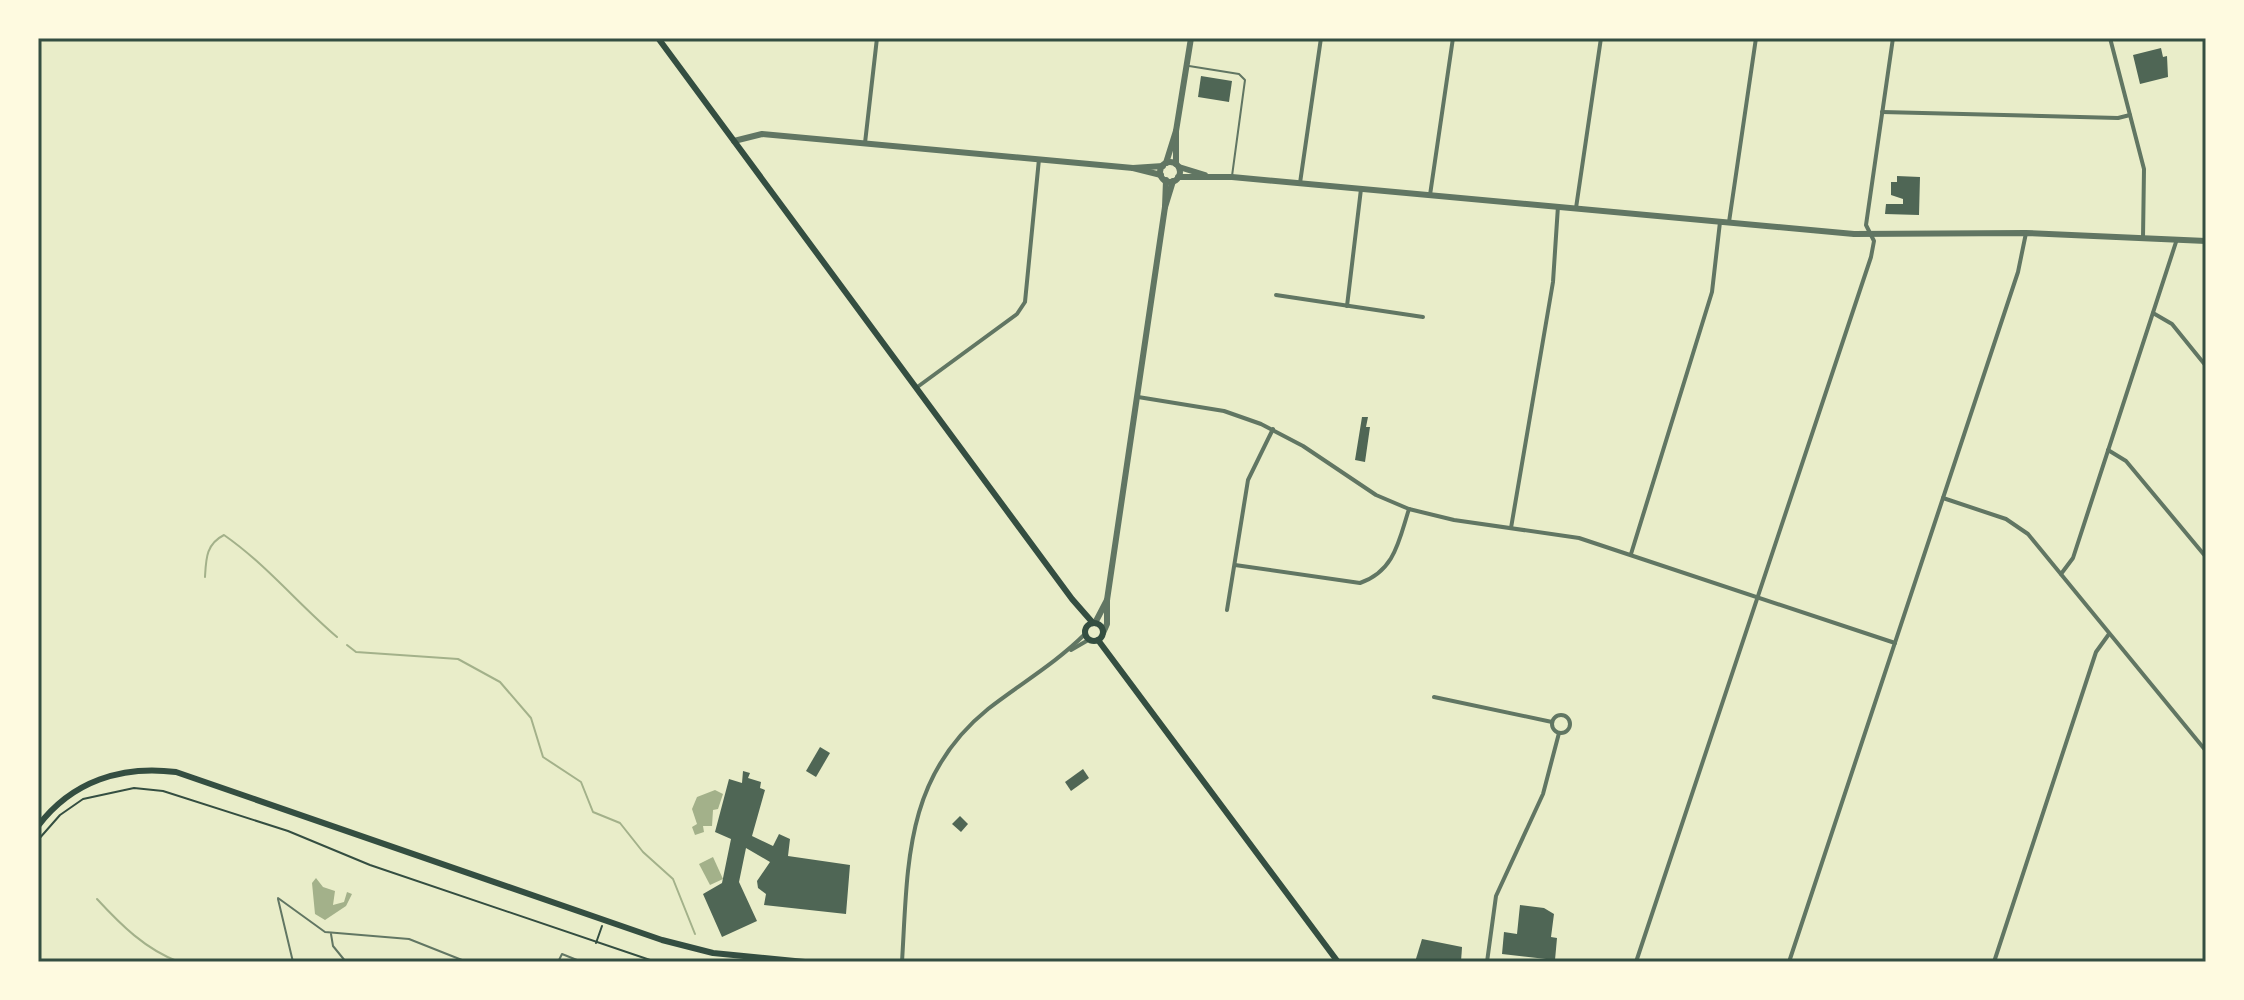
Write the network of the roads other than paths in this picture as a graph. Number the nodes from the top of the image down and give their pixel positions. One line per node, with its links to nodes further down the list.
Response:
1 (658, 38): 14 (main road)
2 (877, 38): 15 (street)
3 (1191, 38): 10 (street)
4 (1321, 38): 23 (street)
5 (1453, 38): 25 (street)
6 (1601, 38): 27 (street)
7 (1756, 38): 29 (street)
8 (1893, 38): 11 (street)
9 (2110, 38): 12 (street)
10 (1187, 66): 13 (street); 21 (lane)
11 (1882, 112): 12 (street); 31 (street)
12 (2130, 115): 32 (street)
13 (1176, 131): 17 (street); 18 (street)
14 (734, 141): 15 (street); 40 (main road)
15 (865, 143): 16 (street)
16 (1039, 159): 19 (street); 40 (street)
17 (1164, 164): 18 (street); 19 (street); 22 (street)
18 (1177, 166): 20 (street); 22 (street)
19 (1133, 168): 22 (street)
20 (1205, 175): 21 (street); 22 (street)
21 (1232, 177): 23 (street)
22 (1170, 178): 41 (street)
23 (1300, 183): 24 (street)
24 (1361, 189): 25 (street); 36 (street)
25 (1430, 195): 26 (street)
26 (1558, 206): 27 (street); 46 (street)
27 (1576, 208): 28 (street)
28 (1720, 222): 29 (street); 47 (street)
29 (1729, 222): 31 (street)
30 (2026, 233): 31 (street); 32 (street); 44 (street)
31 (1871, 235): 51 (street)
32 (2143, 238): 33 (street)
33 (2177, 239): 34 (street); 37 (street)
34 (2206, 241)
35 (1276, 295): 36 (street)
36 (1347, 306): 38 (street)
37 (2153, 313): 39 (street); 43 (street)
38 (1423, 317)
39 (2206, 366)
40 (916, 388): 54 (main road)
41 (1138, 397): 42 (street); 52 (street)
42 (1273, 429): 45 (street); 49 (street)
43 (2108, 450): 48 (street); 50 (street)
44 (1943, 498): 50 (street); 57 (street)
45 (1409, 509): 46 (street); 49 (street)
46 (1511, 528): 47 (street)
47 (1631, 554): 51 (street)
48 (2206, 557)
49 (1235, 565): 53 (street)
50 (2061, 574): 55 (street)
51 (1758, 597): 57 (street); 74 (street)
52 (1107, 600): 54 (street); 56 (street)
53 (1227, 610)
54 (1090, 629): 56 (main road); 56 (main road); 71 (street)
55 (2109, 634): 61 (street); 76 (street)
56 (1101, 636): 72 (main road)
57 (1895, 643): 75 (street)
58 (1434, 697): 59 (street)
59 (1552, 722): 60 (street); 60 (street)
60 (1559, 733): 73 (street)
61 (2206, 751)
62 (38, 826): 64 (main road)
63 (331, 933): 65 (lane); 66 (lane); 67 (lane)
64 (755, 960): 70 (main road)
65 (293, 962)
66 (346, 962)
67 (467, 962)
68 (558, 962): 69 (lane)
69 (582, 962)
70 (805, 962)
71 (902, 962)
72 (1338, 962)
73 (1487, 962)
74 (1636, 962)
75 (1789, 962)
76 (1994, 962)

